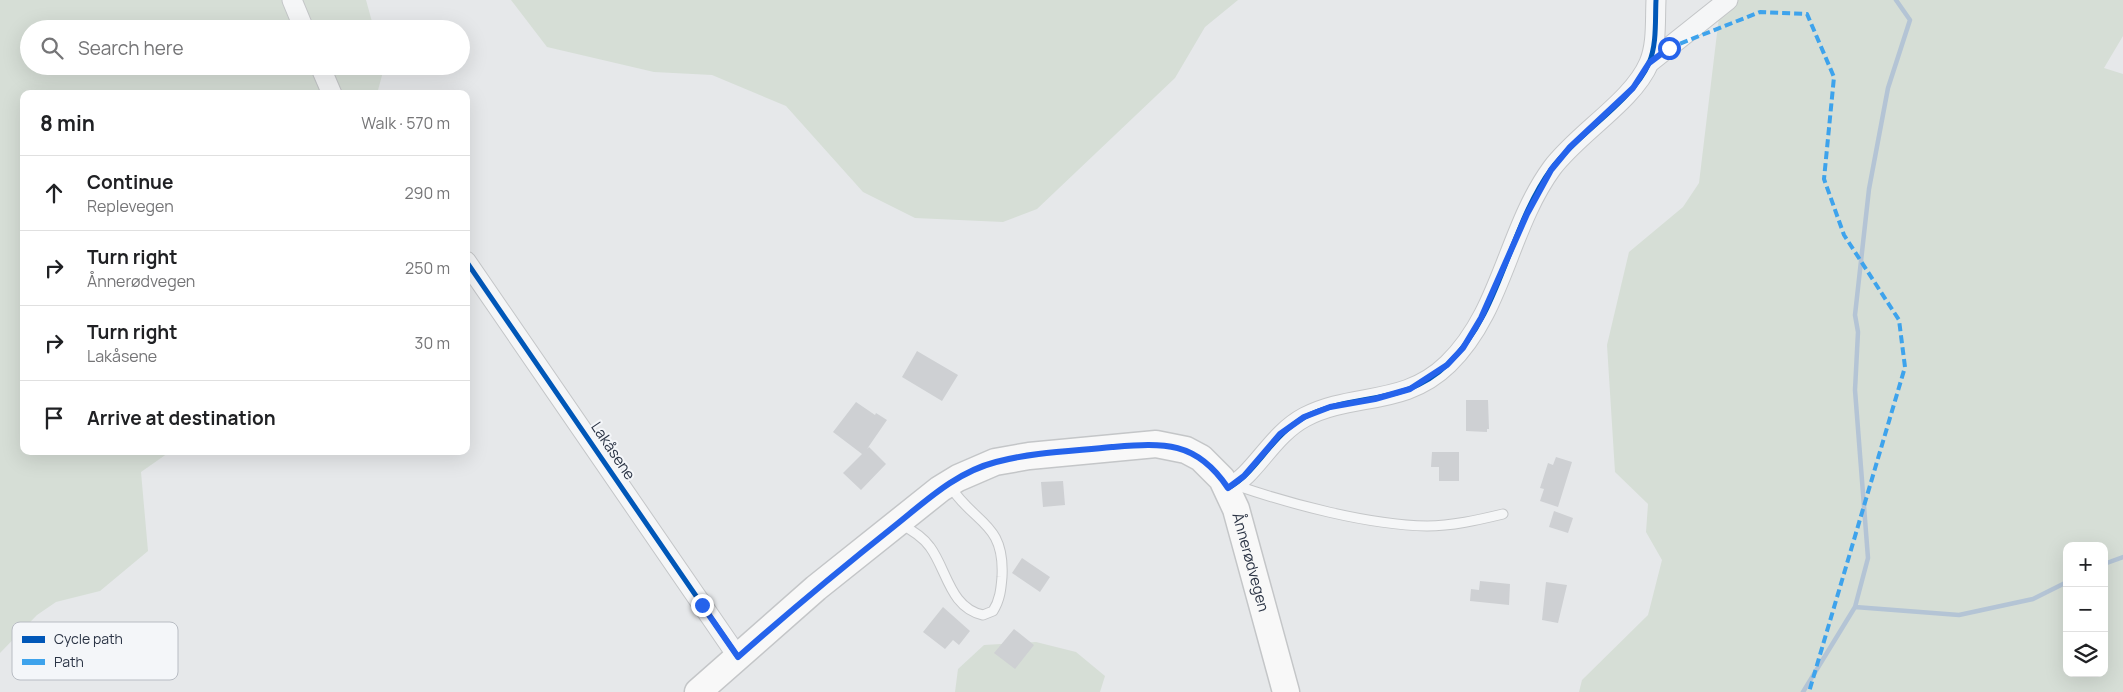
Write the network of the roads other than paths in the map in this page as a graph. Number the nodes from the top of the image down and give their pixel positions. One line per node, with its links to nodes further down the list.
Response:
1 (292, 0): 4 (street)
2 (1656, 0): 5 (street)
3 (1728, 0): 5 (street)
4 (300, 20)
5 (1649, 63): 10 (street)
6 (324, 75): 7 (street)
7 (330, 90)
8 (470, 267): 13 (street, Lakåsene)
9 (948, 484): 10 (main road, Ånnerødvegen); 12 (main road, Ånnerødvegen); 12 (lane)
10 (1231, 486): 11 (lane); 15 (main road, Ånnerødvegen)
11 (1503, 514)
12 (898, 523): 13 (main road, Ånnerødvegen)
13 (738, 657): 14 (main road, Ånnerødvegen)
14 (698, 692)
15 (1286, 692)

